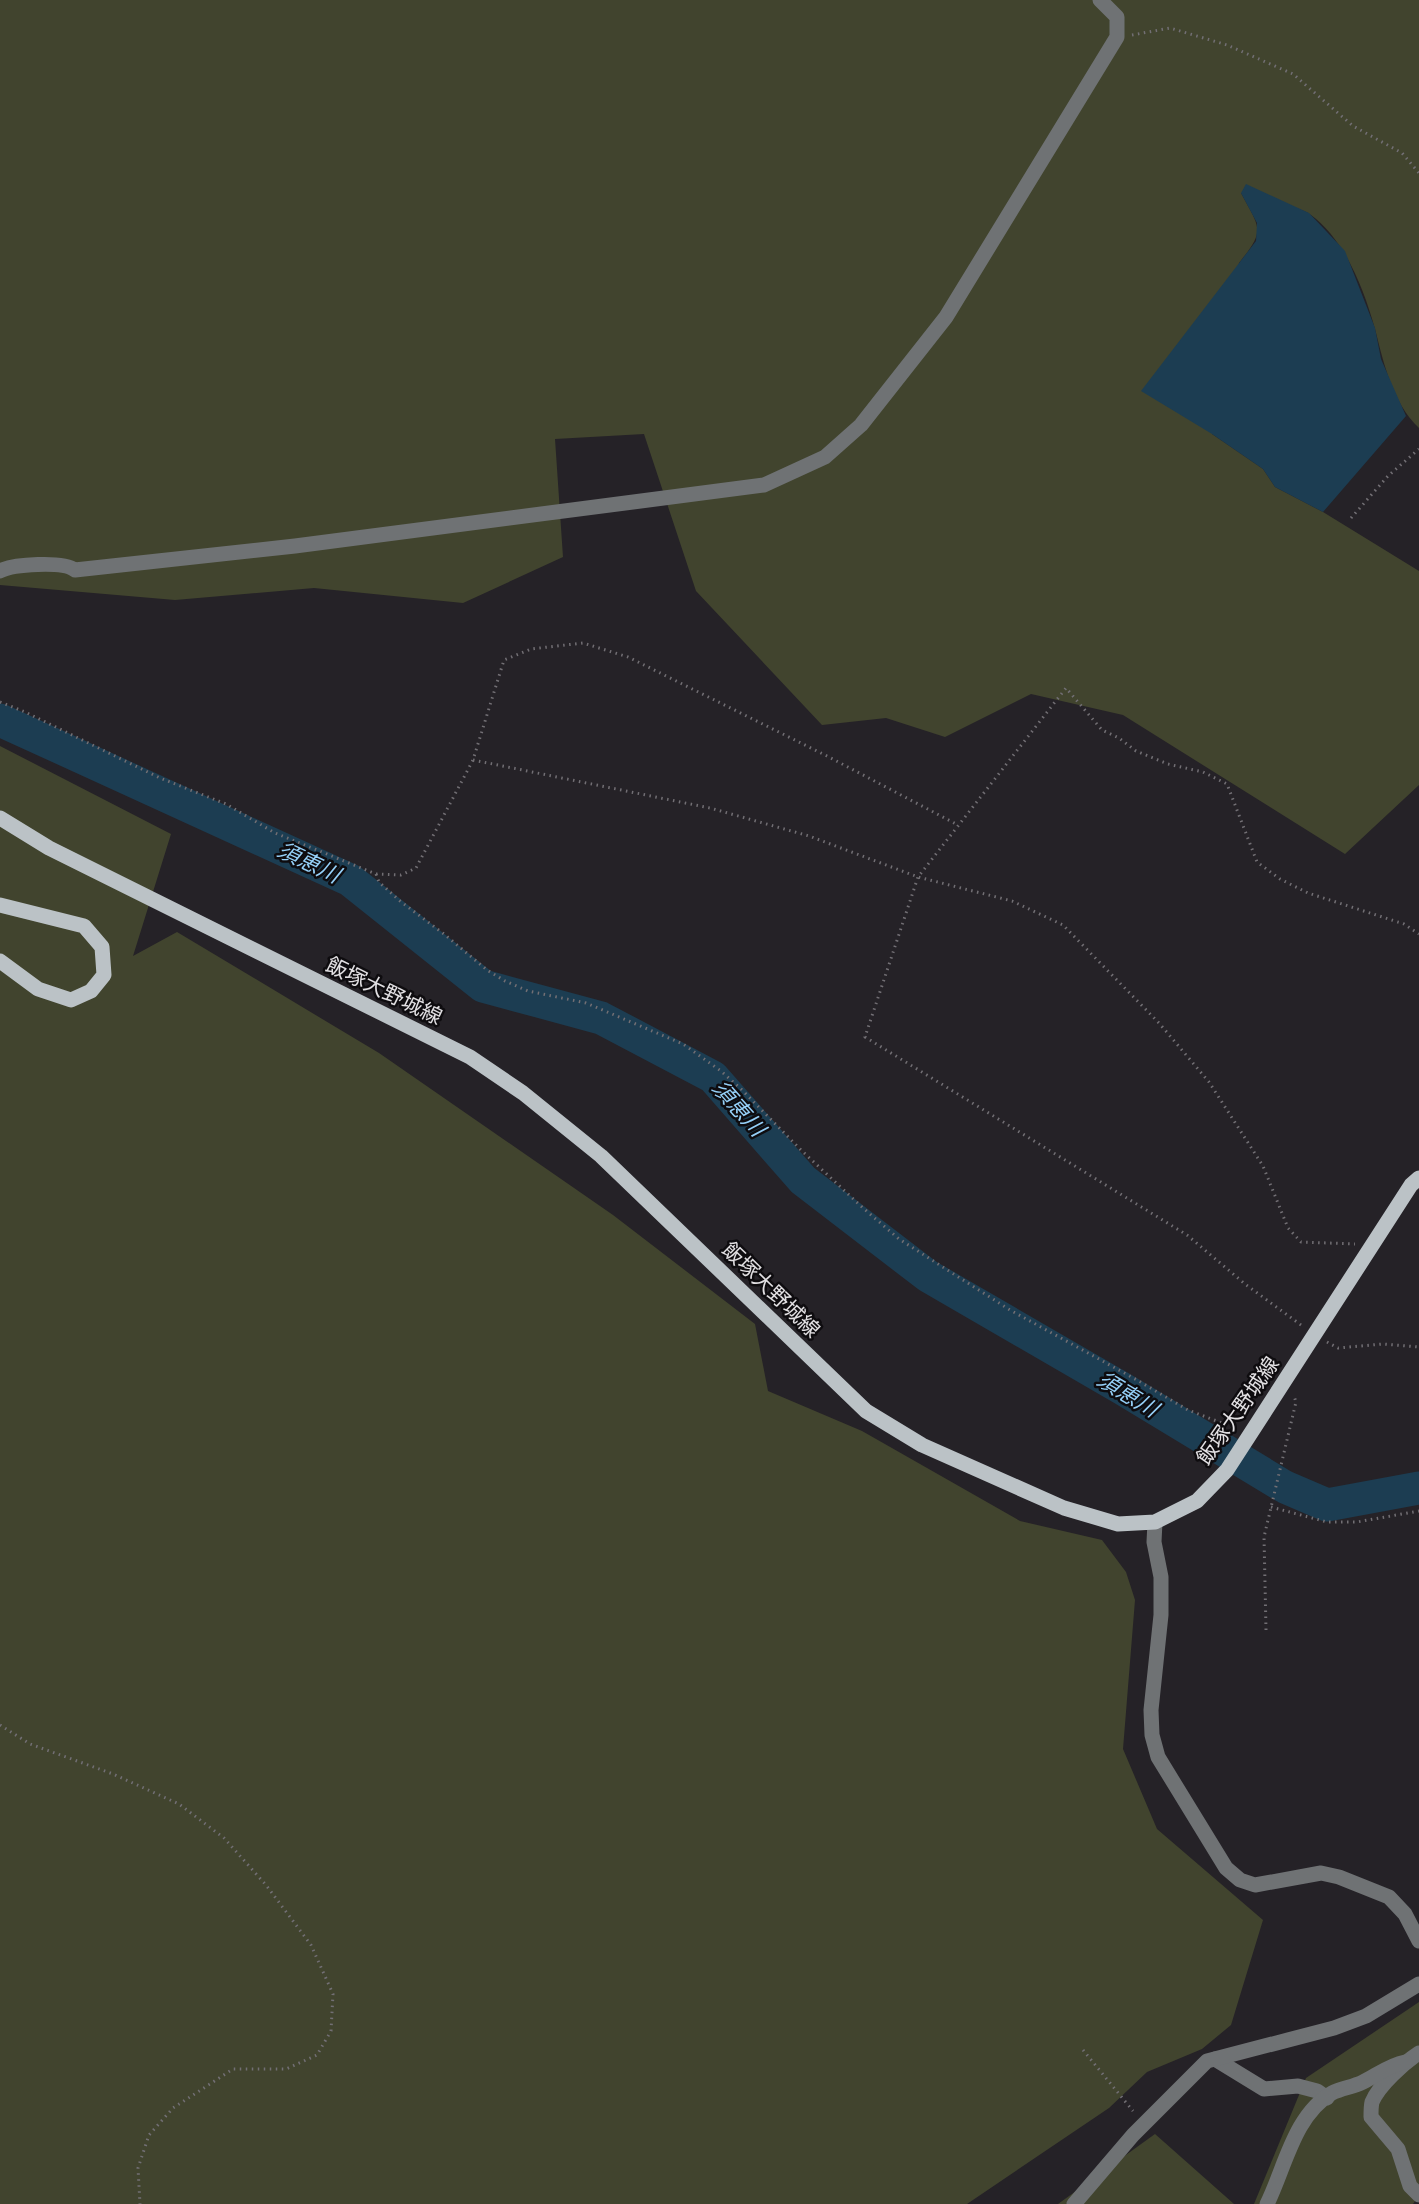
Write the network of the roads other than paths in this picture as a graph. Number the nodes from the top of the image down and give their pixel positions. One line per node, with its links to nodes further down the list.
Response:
1 (1100, 0): 2 (street)
2 (0, 571)
3 (0, 818): 7 (main road, 飯塚大野城線)
4 (0, 905): 5 (main road)
5 (0, 961)
6 (1419, 1178): 7 (main road, 飯塚大野城線)
7 (1155, 1522): 8 (street)
8 (1419, 1941)
9 (1419, 1984): 11 (street)
10 (1419, 2053): 12 (street)
11 (1215, 2059): 13 (street); 15 (street)
12 (1405, 2062): 13 (street); 14 (street)
13 (1327, 2098): 16 (street)
14 (1419, 2195)
15 (1074, 2204)
16 (1267, 2204)

